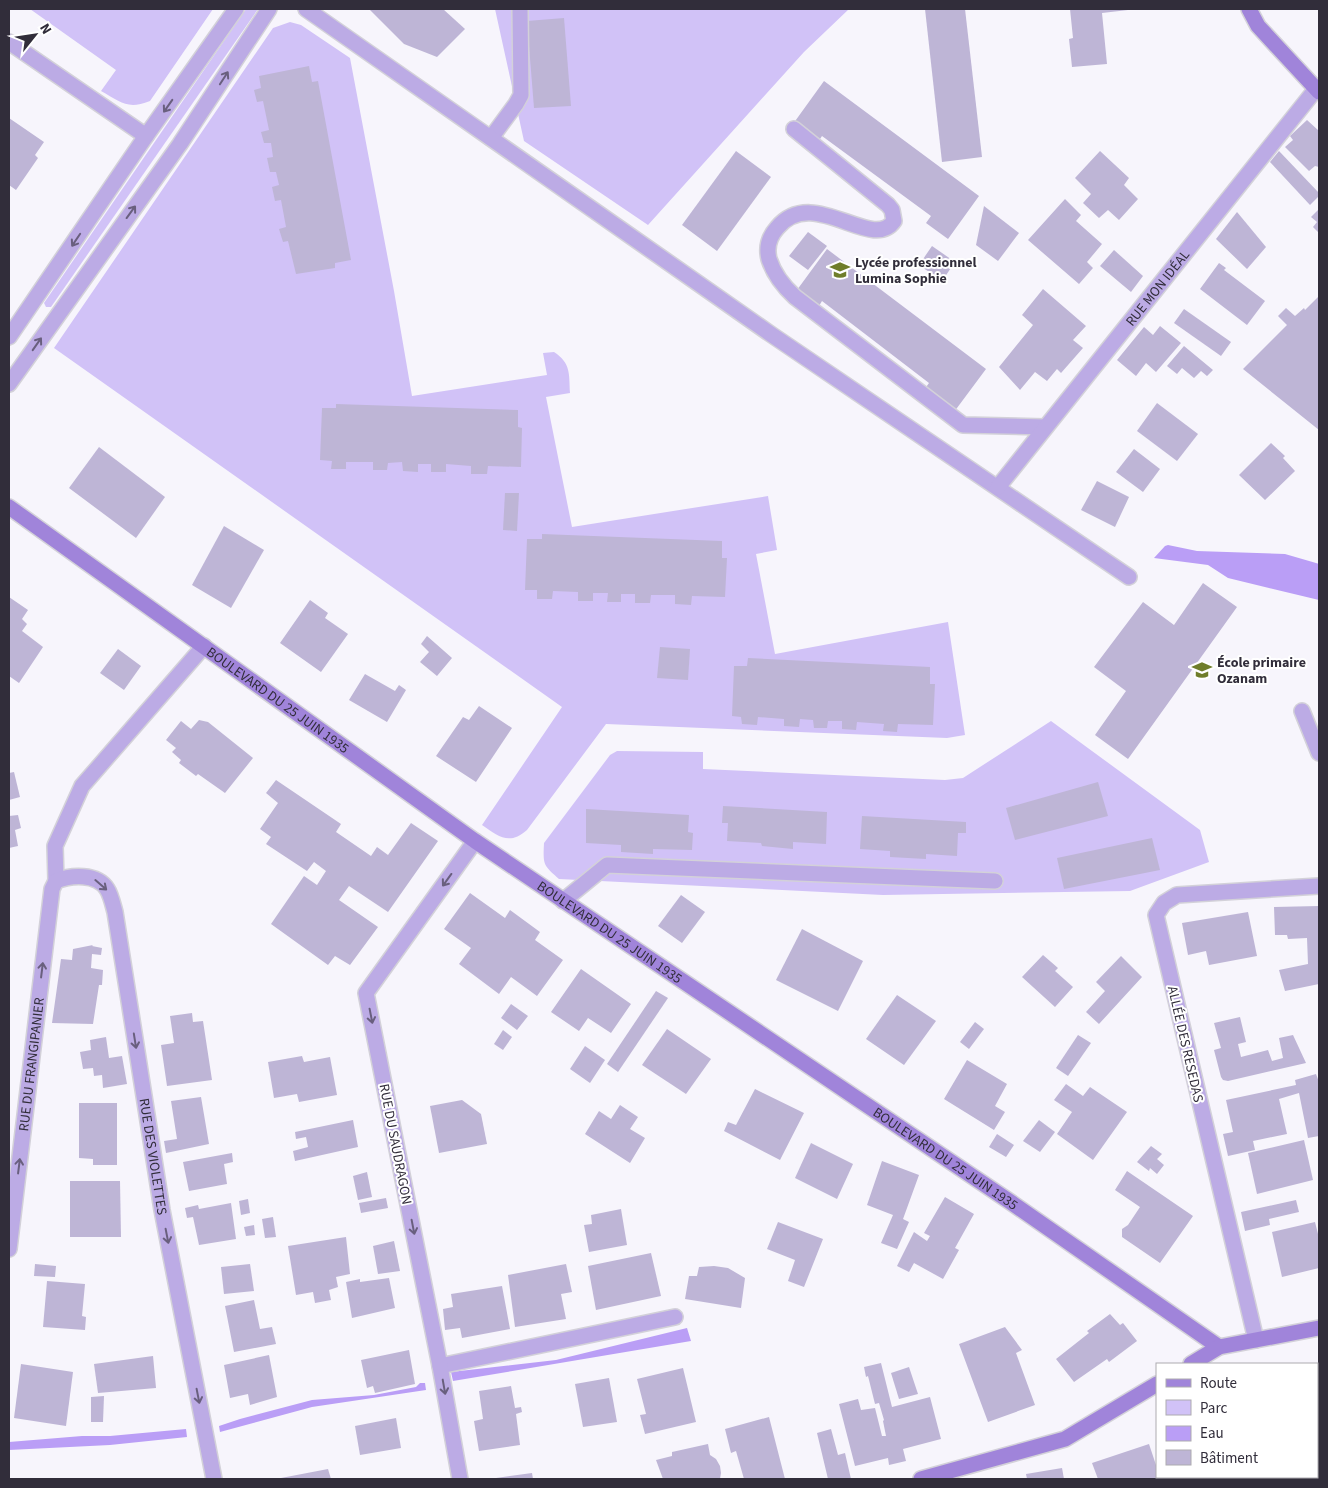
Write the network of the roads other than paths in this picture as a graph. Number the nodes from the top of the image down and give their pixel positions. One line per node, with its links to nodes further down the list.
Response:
1 (236, 9): 9 (street, one-way to 9)
2 (269, 9): 12 (street, one-way to 2)
3 (306, 9): 10 (street)
4 (520, 9): 10 (street)
5 (1249, 9): 7 (main road)
6 (9, 42): 9 (street)
7 (1318, 91): 13 (street, RUE MON IDÉAL)
8 (794, 129): 13 (street)
9 (146, 136): 11 (street, one-way to 11)
10 (491, 138): 14 (street)
11 (9, 337)
12 (9, 384)
13 (1045, 427): 14 (street, RUE MON IDÉAL)
14 (998, 487): 16 (street)
15 (9, 507): 17 (main road, BOULEVARD DU 25 JUIN 1935)
16 (1129, 577)
17 (204, 646): 20 (main road, BOULEVARD DU 25 JUIN 1935); 22 (street, RUE DU FRANGIPANIER)
18 (1302, 711): 19 (street)
19 (1319, 753)
20 (475, 841): 24 (main road, BOULEVARD DU 25 JUIN 1935); 31 (street, RUE DU SAUDRAGON, one-way to 31)
21 (996, 880): 24 (street)
22 (56, 881): 25 (street, RUE DU FRANGIPANIER, one-way to 22); 33 (street, RUE DES VIOLETTES, one-way to 33)
23 (1319, 886): 28 (street, ALLÉE DES RESEDAS)
24 (563, 901): 29 (main road, BOULEVARD DU 25 JUIN 1935)
25 (9, 1249)
26 (675, 1317): 31 (street)
27 (1319, 1328): 28 (main road)
28 (1256, 1340): 29 (main road)
29 (1219, 1347): 30 (main road)
30 (1193, 1363)
31 (440, 1366): 34 (street, RUE DU SAUDRAGON, one-way to 34)
32 (1156, 1385): 35 (main road)
33 (214, 1479)
34 (460, 1479)
35 (921, 1479)

